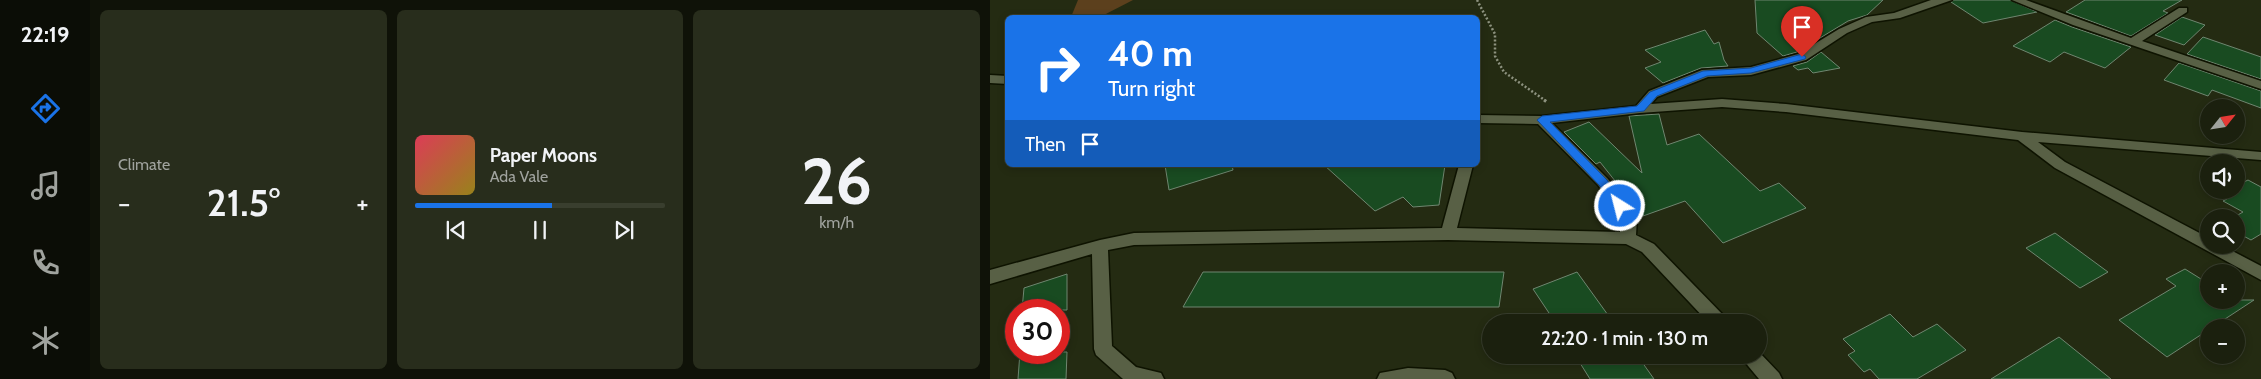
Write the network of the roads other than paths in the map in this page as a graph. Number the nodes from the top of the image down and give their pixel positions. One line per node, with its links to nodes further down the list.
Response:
1 (1947, 0): 8 (street)
2 (2017, 0): 4 (street)
3 (2183, 10): 4 (street)
4 (2132, 42): 7 (street)
5 (990, 78): 6 (street)
6 (1005, 80)
7 (2261, 85)
8 (1640, 109): 10 (street); 11 (street)
9 (1480, 120): 10 (street)
10 (1542, 120): 15 (street)
11 (2022, 136): 12 (street); 17 (street)
12 (2261, 156)
13 (1465, 167): 14 (street)
14 (1448, 234): 15 (street); 16 (street)
15 (1628, 238): 19 (street)
16 (1100, 246): 18 (street); 21 (street)
17 (2261, 274)
18 (990, 277)
19 (1711, 314)
20 (1758, 364): 24 (street)
21 (1154, 379)
22 (1387, 379): 23 (street)
23 (1445, 379)
24 (1772, 379)

